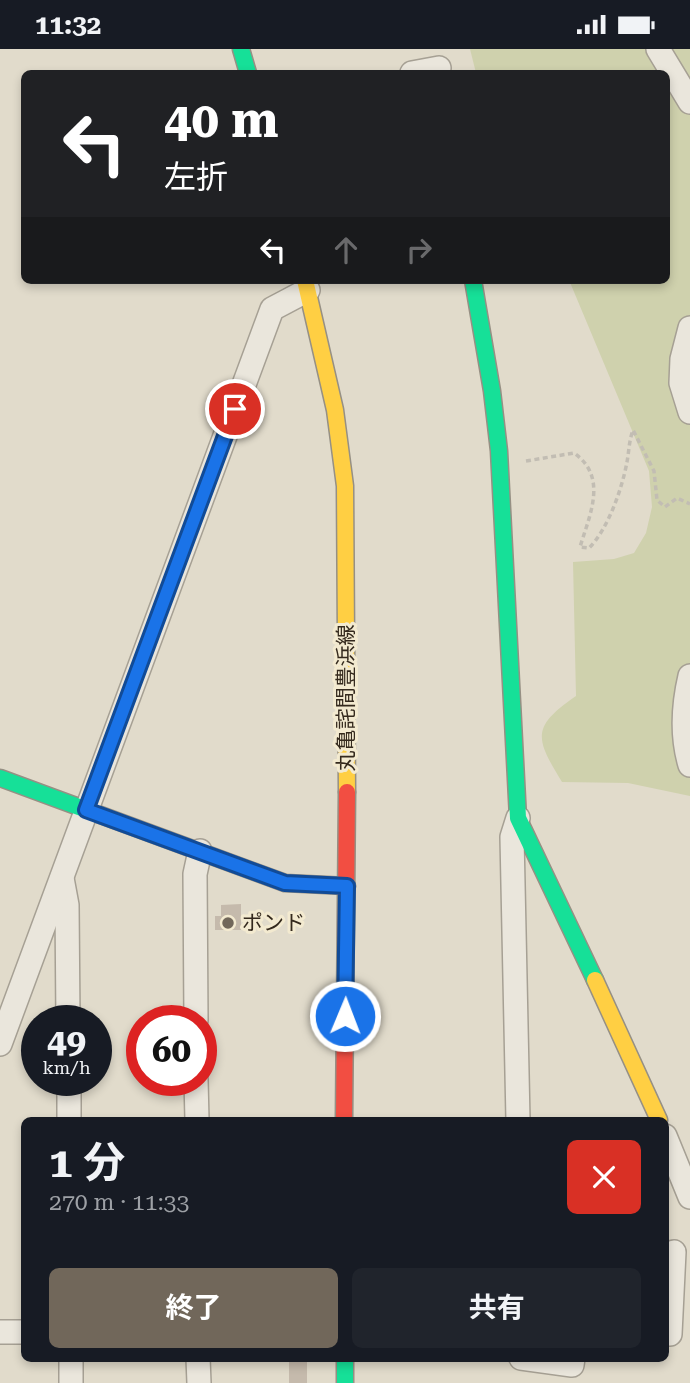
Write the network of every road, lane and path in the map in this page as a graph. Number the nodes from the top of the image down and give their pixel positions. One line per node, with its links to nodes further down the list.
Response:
1 (241, 49): 4 (street)
2 (658, 49): 6 (street)
3 (438, 64): 5 (street)
4 (247, 70)
5 (421, 70)
6 (690, 102)
7 (475, 284): 11 (street)
8 (307, 285): 16 (street); 20 (street, 丸亀詫間豊浜線)
9 (690, 328): 10 (street)
10 (690, 412)
11 (499, 465): 12 (path); 17 (street)
12 (690, 504)
13 (690, 676): 14 (street)
14 (690, 765)
15 (0, 778): 16 (street)
16 (86, 810): 18 (street); 19 (street)
17 (518, 818): 29 (street); 30 (street)
18 (200, 851): 20 (street); 22 (street)
19 (62, 875): 21 (street); 23 (street)
20 (347, 886): 28 (street, 丸亀詫間豊浜線)
21 (68, 1005)
22 (196, 1005)
23 (0, 1044)
24 (69, 1096): 26 (street)
25 (196, 1096): 27 (street)
26 (69, 1117)
27 (197, 1117)
28 (344, 1117)
29 (518, 1117)
30 (658, 1117)
31 (669, 1146): 32 (street)
32 (690, 1197)
33 (676, 1253): 36 (street)
34 (0, 1332): 35 (street)
35 (21, 1332)
36 (669, 1334)
37 (71, 1362): 42 (street)
38 (198, 1362): 43 (street)
39 (345, 1362): 44 (street)
40 (551, 1362): 41 (street)
41 (572, 1362)
42 (71, 1383)
43 (199, 1383)
44 (345, 1383)

